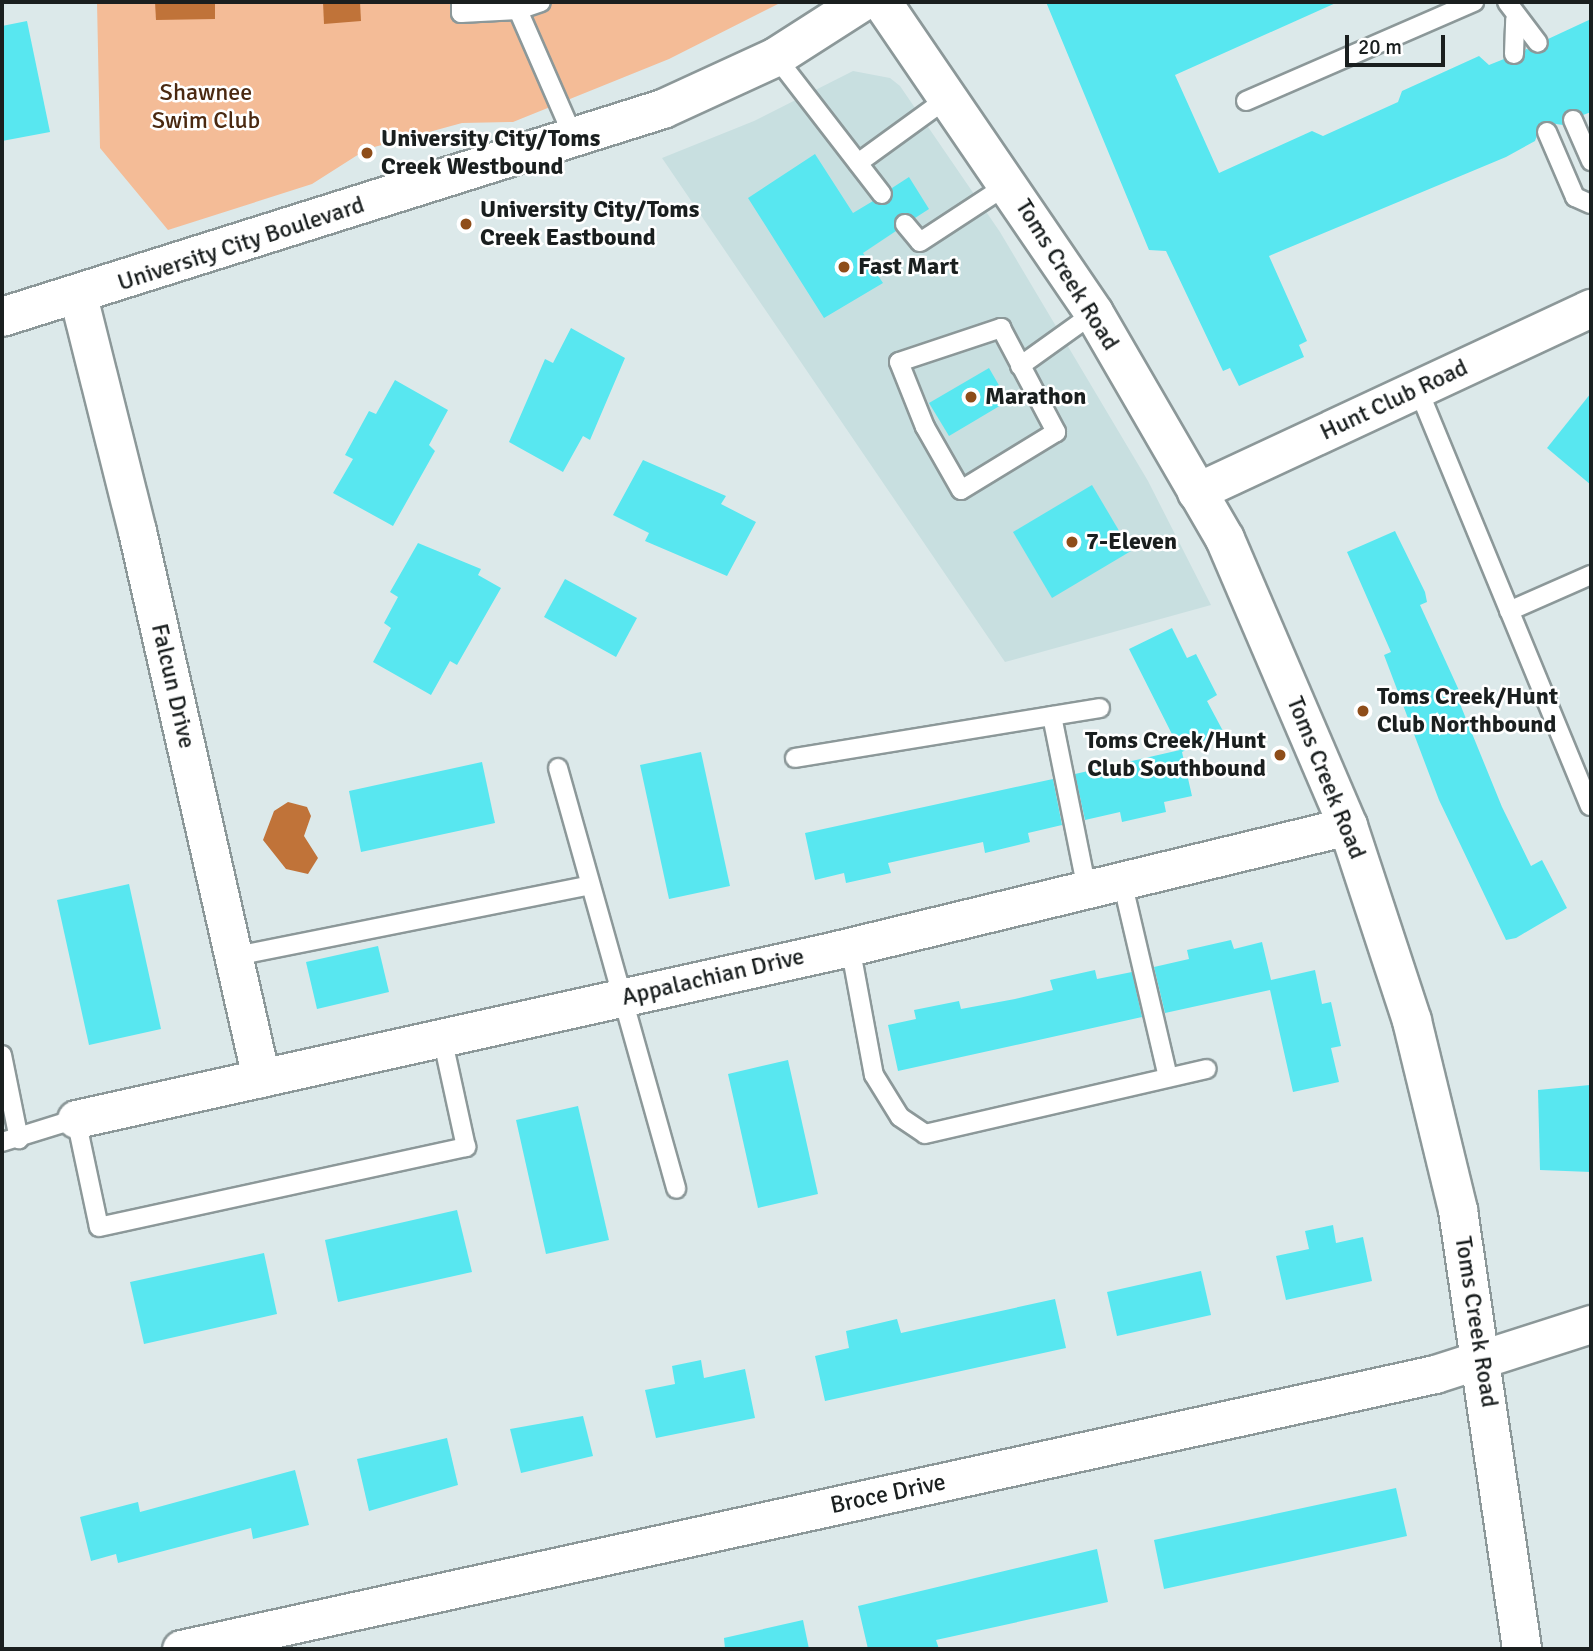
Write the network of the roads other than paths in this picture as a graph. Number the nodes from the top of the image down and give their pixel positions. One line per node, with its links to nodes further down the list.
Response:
1 (461, 2): 7 (lane)
2 (541, 2): 7 (lane)
3 (862, 2): 11 (main road, University City Boulevard)
4 (882, 2): 12 (main road, Toms Creek Road)
5 (1474, 2): 13 (lane)
6 (1507, 2): 8 (lane)
7 (518, 10): 16 (lane)
8 (1515, 19): 9 (lane); 10 (lane)
9 (1538, 43)
10 (1514, 54)
11 (776, 57): 16 (main road, University City Boulevard); 18 (lane)
12 (951, 96): 18 (lane); 19 (main road, Toms Creek Road)
13 (1246, 101)
14 (1573, 120): 17 (lane)
15 (1547, 132): 21 (lane)
16 (574, 138): 23 (main road, University City Boulevard)
17 (1591, 161)
18 (858, 163): 20 (lane)
19 (1010, 183): 22 (lane); 25 (main road, Toms Creek Road)
20 (882, 194)
21 (1591, 204)
22 (905, 224)
23 (78, 296): 26 (main road, University City Boulevard); 41 (street, Falcun Drive)
24 (1591, 307): 28 (street, Hunt Club Road)
25 (1094, 313): 27 (lane); 29 (main road, Toms Creek Road)
26 (2, 317)
27 (1020, 366): 27 (lane)
28 (1418, 389): 29 (street, Hunt Club Road); 31 (lane)
29 (1196, 492): 37 (main road, Toms Creek Road)
30 (1591, 575): 31 (lane)
31 (1509, 611): 36 (lane)
32 (1100, 708): 33 (lane)
33 (1052, 716): 34 (lane); 39 (lane)
34 (795, 758)
35 (558, 768): 38 (lane)
36 (1590, 806)
37 (1348, 826): 39 (street, Appalachian Drive); 52 (main road, Toms Creek Road)
38 (590, 885): 41 (lane); 42 (lane)
39 (1104, 885): 40 (street, Appalachian Drive); 46 (lane)
40 (850, 946): 42 (street, Appalachian Drive); 46 (lane)
41 (231, 957): 47 (street, Falcun Drive)
42 (622, 998): 43 (street, Appalachian Drive); 50 (lane)
43 (442, 1037): 47 (street, Appalachian Drive); 48 (lane)
44 (2, 1055): 49 (lane)
45 (1207, 1069): 46 (lane)
46 (1168, 1077)
47 (261, 1078): 48 (street, Appalachian Drive)
48 (76, 1119): 49 (lane)
49 (10, 1140)
50 (676, 1189)
51 (1591, 1324): 52 (street, Broce Drive)
52 (1483, 1357): 53 (street, Broce Drive); 54 (main road, Toms Creek Road)
53 (181, 1649)
54 (1522, 1649)

